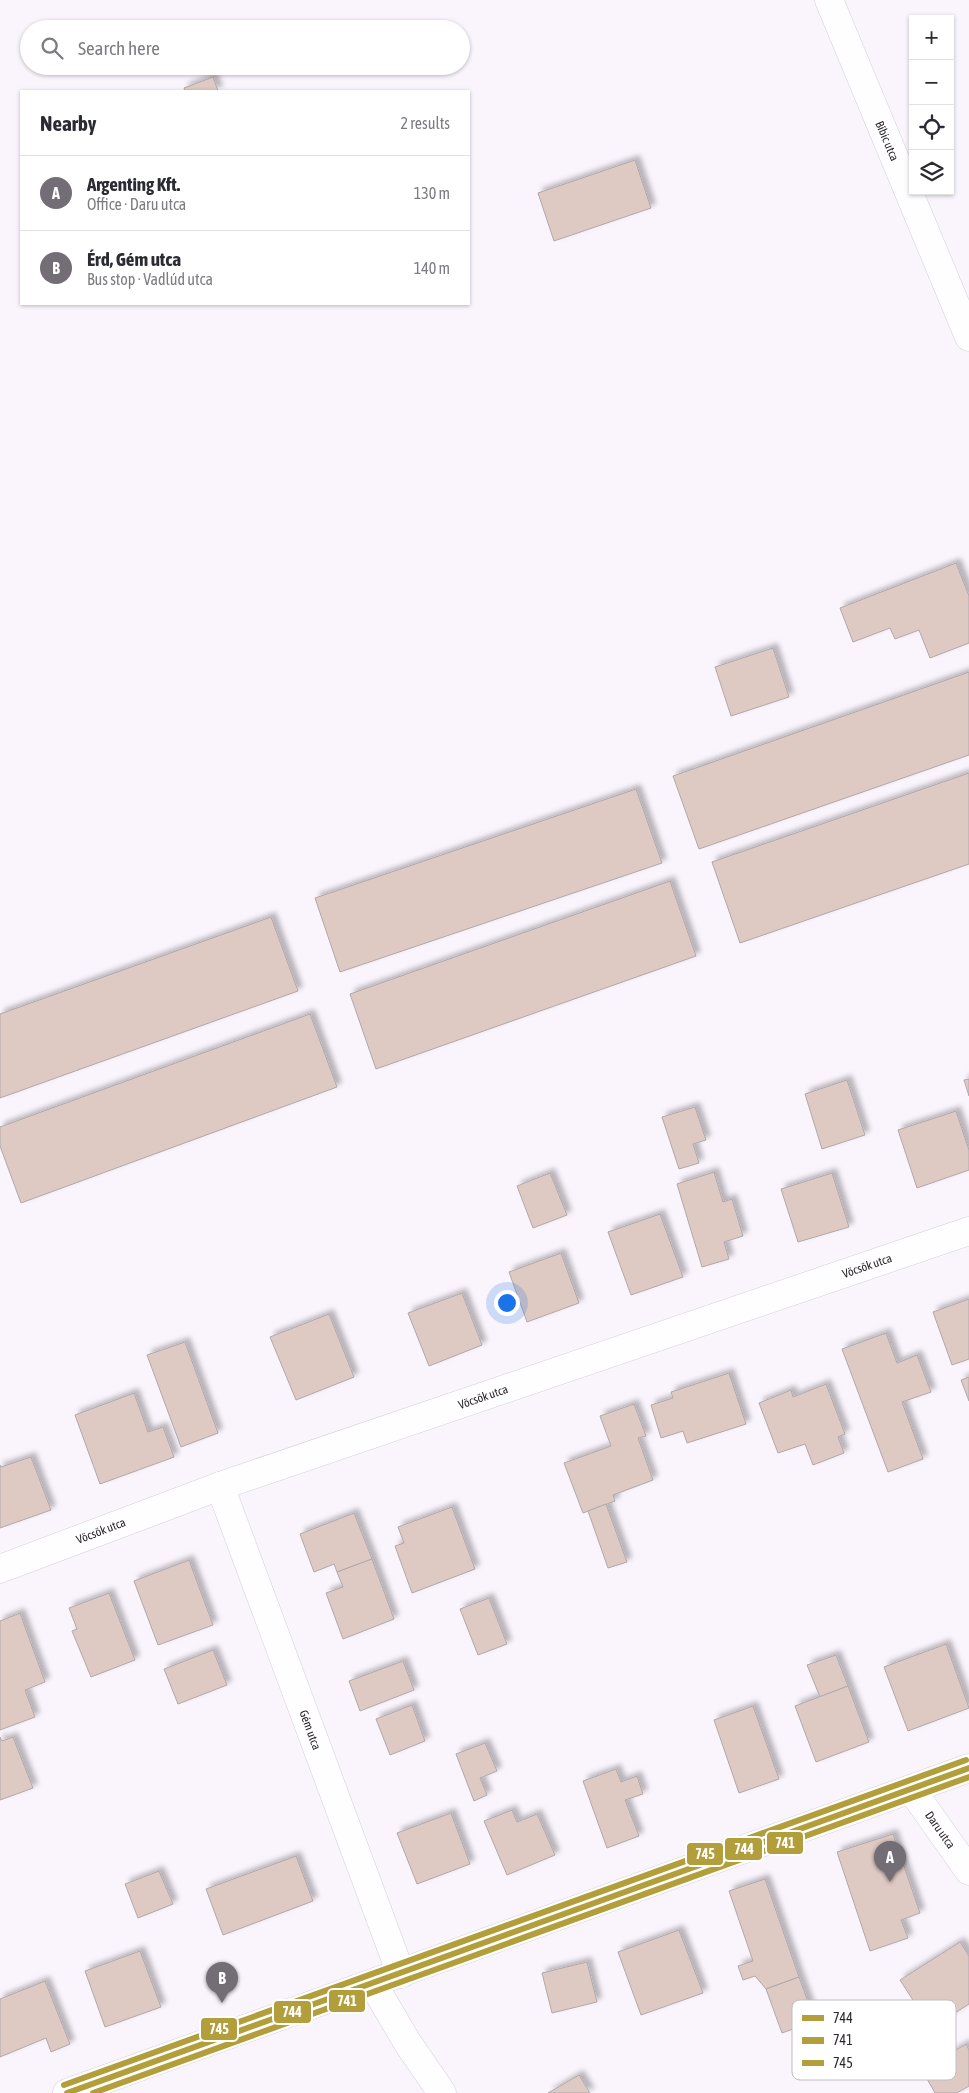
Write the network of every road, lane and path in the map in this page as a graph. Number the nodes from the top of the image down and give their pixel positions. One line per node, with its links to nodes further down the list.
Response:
1 (829, 0): 2 (street, Bíbic utca)
2 (969, 337)
3 (969, 1231): 4 (street, Vöcsök utca)
4 (220, 1486): 5 (street, Vöcsök utca); 9 (street, Gém utca)
5 (0, 1569)
6 (969, 1768): 7 (street)
7 (911, 1789): 8 (street, Daru utca); 9 (street)
8 (969, 1871)
9 (401, 1974): 10 (street)
10 (373, 1984): 11 (street); 12 (street)
11 (68, 2093)
12 (442, 2093)

